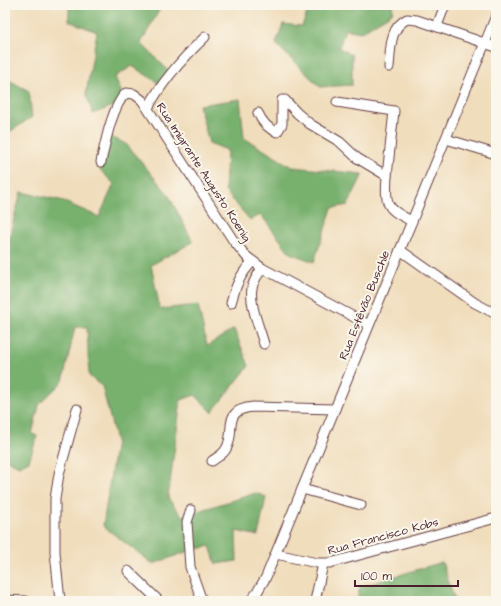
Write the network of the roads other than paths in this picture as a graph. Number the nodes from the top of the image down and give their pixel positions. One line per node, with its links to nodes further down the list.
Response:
1 (445, 5): 3 (street)
2 (496, 16): 5 (street, Rua Estêvão Buschle)
3 (437, 26): 5 (street); 7 (street)
4 (205, 37): 9 (street)
5 (485, 44): 6 (street); 11 (street, Rua Estêvão Buschle)
6 (496, 47)
7 (389, 67)
8 (337, 102): 14 (street)
9 (148, 108): 13 (street, Rua Imigrante Augusto Koenig); 17 (street, Rua Imigrante Augusto Koenig)
10 (258, 113): 14 (street)
11 (446, 139): 12 (street); 15 (street, Rua Estêvão Buschle)
12 (496, 154)
13 (101, 162)
14 (387, 176): 15 (street)
15 (412, 220): 16 (street, Rua Estêvão Buschle)
16 (400, 250): 20 (street); 21 (street, Rua Estêvão Buschle)
17 (252, 262): 18 (street, Rua Imigrante Augusto Koenig); 19 (street)
18 (262, 268): 21 (street, Rua Imigrante Augusto Koenig); 22 (street)
19 (231, 303)
20 (496, 314)
21 (369, 325): 23 (street, Rua Estêvão Buschle)
22 (264, 344)
23 (335, 408): 25 (street); 26 (street, Rua Estêvão Buschle)
24 (77, 409): 35 (street)
25 (212, 460)
26 (302, 489): 27 (street); 30 (street, Rua Estêvão Buschle)
27 (362, 505)
28 (191, 510): 37 (street)
29 (496, 518): 31 (street, Rua Francisco Kobs)
30 (276, 554): 31 (street, Rua Francisco Kobs); 38 (street, Rua Estêvão Buschle)
31 (323, 564): 39 (street)
32 (128, 571): 36 (street)
33 (5, 600): 34 (street)
34 (26, 601)
35 (60, 601)
36 (159, 601)
37 (202, 601)
38 (250, 601)
39 (315, 601)

